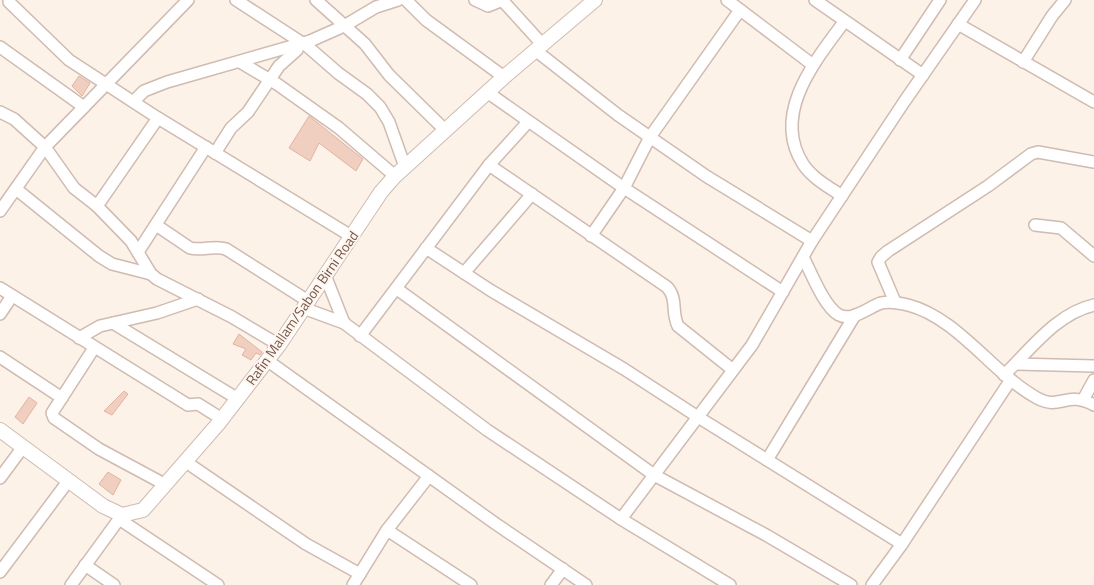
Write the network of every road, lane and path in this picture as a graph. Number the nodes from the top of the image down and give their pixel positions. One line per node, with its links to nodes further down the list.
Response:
1 (188, 0): 29 (street)
2 (236, 0): 19 (street)
3 (316, 0): 18 (street)
4 (398, 0): 18 (street)
5 (406, 0): 27 (street)
6 (475, 0): 7 (street)
7 (503, 0): 21 (street)
8 (727, 0): 15 (street)
9 (815, 0): 16 (street)
10 (940, 0): 22 (street)
11 (975, 0): 17 (street)
12 (1065, 0): 24 (street)
13 (590, 1): 21 (street, Rafin Mallam/Sabon Birni Road)
14 (7, 3): 29 (street)
15 (740, 10): 25 (street); 38 (street)
16 (844, 22): 22 (street); 25 (street)
17 (958, 24): 24 (street); 26 (street)
18 (344, 26): 19 (street); 37 (street)
19 (300, 43): 23 (street); 28 (street); 43 (street)
20 (0, 47): 33 (street)
21 (538, 47): 27 (street, Rafin Mallam/Sabon Birni Road); 38 (street)
22 (900, 60): 26 (street)
23 (240, 62): 28 (street); 31 (street)
24 (1023, 62): 32 (street)
25 (813, 65): 47 (street)
26 (923, 75): 47 (street)
27 (504, 77): 30 (street, Rafin Mallam/Sabon Birni Road)
28 (270, 80): 40 (street); 43 (street)
29 (106, 83): 31 (street); 33 (street)
30 (487, 92): 36 (street); 37 (street, Rafin Mallam/Sabon Birni Road)
31 (134, 102): 35 (street)
32 (1094, 102)
33 (84, 107): 39 (street)
34 (0, 112): 39 (street)
35 (158, 118): 40 (street); 48 (street)
36 (528, 122): 42 (street); 44 (street)
37 (445, 130): 43 (street, Rafin Mallam/Sabon Birni Road)
38 (650, 137): 44 (street); 54 (street)
39 (45, 148): 45 (street); 48 (street)
40 (211, 150): 51 (street); 52 (street)
41 (1094, 162): 67 (street)
42 (490, 165): 46 (street); 55 (street)
43 (400, 171): 52 (street, Rafin Mallam/Sabon Birni Road)
44 (624, 188): 53 (street); 64 (street)
45 (16, 189): 49 (street); 60 (street)
46 (532, 194): 53 (street); 59 (street)
47 (842, 196): 54 (street)
48 (97, 206): 56 (street)
49 (0, 211)
50 (1035, 224): 57 (street)
51 (156, 225): 56 (street); 68 (street)
52 (351, 236): 61 (street, Rafin Mallam/Sabon Birni Road)
53 (591, 236): 82 (street)
54 (812, 242): 58 (street)
55 (426, 248): 59 (street); 63 (street)
56 (138, 252): 60 (street)
57 (1094, 256)
58 (803, 257): 64 (street); 71 (street)
59 (464, 273): 89 (street)
60 (151, 274): 66 (street)
61 (325, 275): 68 (street, Rafin Mallam/Sabon Birni Road); 73 (street)
62 (0, 288): 65 (street)
63 (397, 289): 74 (street); 95 (street)
64 (783, 292): 82 (street)
65 (12, 296): 70 (street); 75 (street)
66 (198, 299): 72 (street); 76 (street)
67 (895, 302): 71 (street); 83 (street)
68 (306, 305): 73 (street); 76 (street, Rafin Mallam/Sabon Birni Road)
69 (1094, 305): 80 (street)
70 (0, 314)
71 (856, 315): 93 (street)
72 (113, 323): 75 (street); 86 (street)
73 (344, 323): 74 (street)
74 (360, 336): 101 (street)
75 (79, 338): 77 (street)
76 (279, 345): 79 (street, Rafin Mallam/Sabon Birni Road)
77 (94, 348): 85 (street); 90 (street)
78 (0, 356): 85 (street)
79 (268, 361): 86 (street, Rafin Mallam/Sabon Birni Road); 96 (street)
80 (1016, 364): 81 (street); 83 (street)
81 (1094, 366)
82 (733, 370): 89 (street)
83 (1007, 378): 87 (street); 103 (street)
84 (1094, 380): 87 (street)
85 (62, 398): 99 (street)
86 (238, 399): 90 (street, Rafin Mallam/Sabon Birni Road)
87 (1083, 400): 88 (street)
88 (1094, 404)
89 (698, 417): 93 (street); 95 (street)
90 (222, 419): 94 (street, Rafin Mallam/Sabon Birni Road)
91 (0, 430): 92 (street)
92 (23, 447): 97 (street); 98 (street)
93 (767, 460): 103 (street)
94 (186, 462): 99 (street, Rafin Mallam/Sabon Birni Road); 108 (street)
95 (654, 475): 101 (street); 117 (street)
96 (429, 476): 102 (street); 106 (street)
97 (0, 478)
98 (69, 480): 100 (street); 104 (street)
99 (166, 485): 100 (street, Rafin Mallam/Sabon Birni Road)
100 (120, 517): 105 (street); 111 (street)
101 (621, 519): 116 (street)
102 (388, 530): 108 (street); 113 (street)
103 (902, 544): 118 (street)
104 (4, 559): 107 (street)
105 (85, 565): 109 (street); 110 (street)
106 (563, 569): 114 (street); 115 (street)
107 (0, 572)
108 (360, 574): 112 (street)
109 (71, 585)
110 (114, 585)
111 (218, 585)
112 (353, 585)
113 (471, 585)
114 (551, 585)
115 (586, 585)
116 (730, 585)
117 (851, 585)
118 (872, 585)

